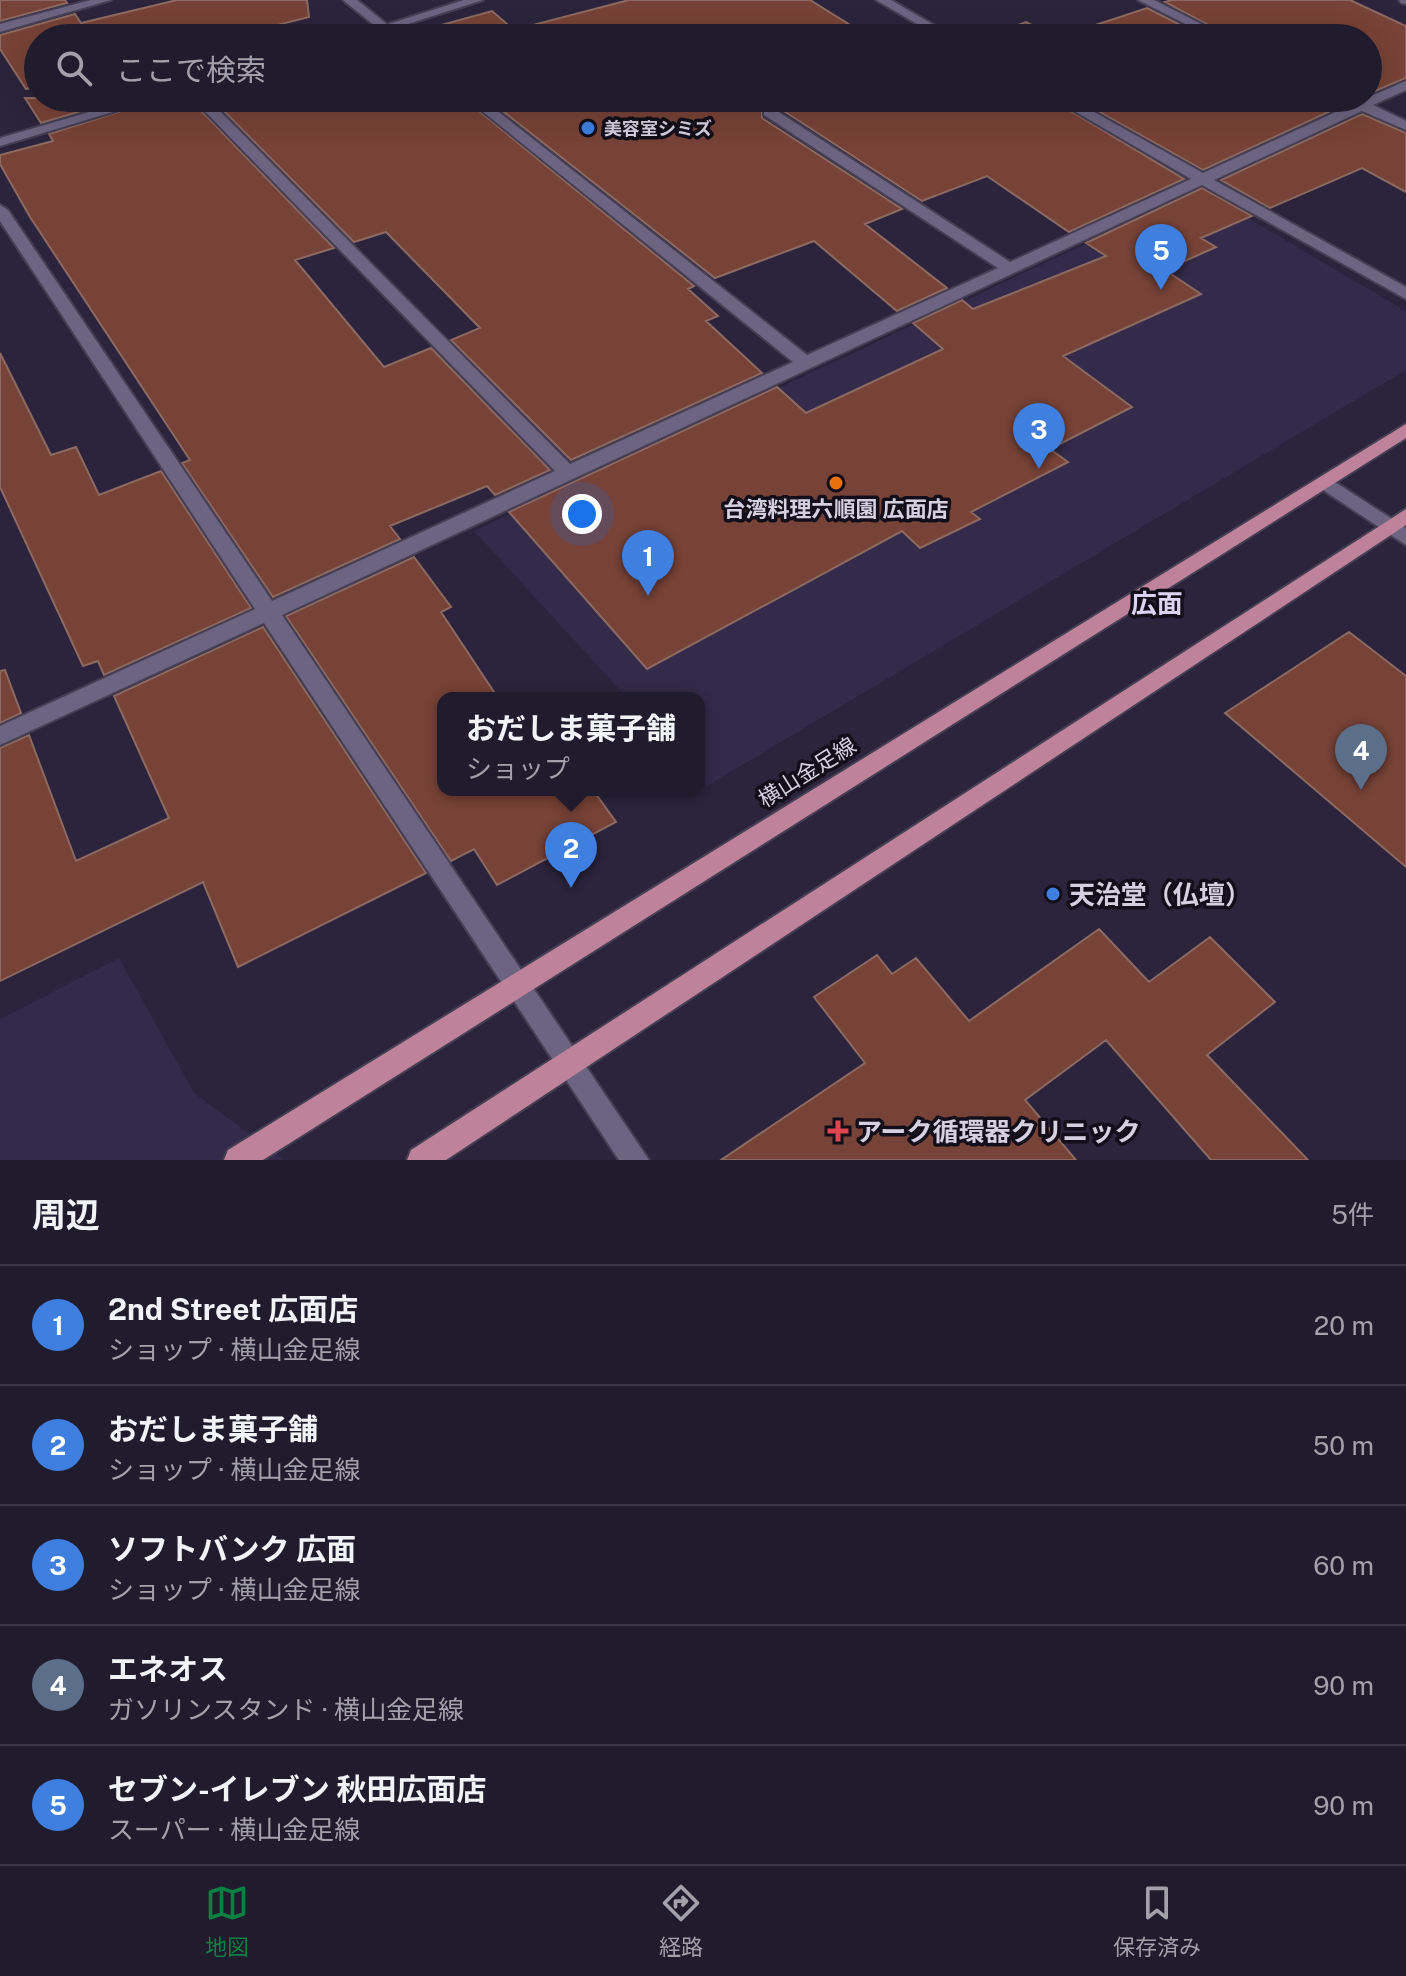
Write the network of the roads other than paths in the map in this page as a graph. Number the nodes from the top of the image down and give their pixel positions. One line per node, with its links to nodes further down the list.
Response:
1 (105, 0): 10 (street)
2 (349, 0): 6 (street)
3 (477, 0): 7 (street)
4 (882, 0): 8 (street)
5 (1144, 0): 9 (street)
6 (379, 24)
7 (397, 24)
8 (925, 24)
9 (1194, 24)
10 (0, 28)
11 (1406, 85): 12 (street)
12 (1382, 93)
13 (104, 112): 21 (street)
14 (213, 112): 28 (street)
15 (491, 112): 26 (street)
16 (769, 112): 24 (street)
17 (1084, 112): 22 (street)
18 (1335, 112): 22 (street)
19 (1376, 112): 20 (street)
20 (1406, 126)
21 (0, 142)
22 (1204, 179): 24 (street); 25 (street)
23 (0, 210): 31 (street)
24 (1009, 268): 26 (street)
25 (1406, 294)
26 (806, 363): 28 (street)
27 (1406, 430): 29 (main road, 横山金足線)
28 (568, 473): 31 (street)
29 (1324, 481): 30 (street); 33 (main road, 横山金足線)
30 (1401, 527): 34 (main road)
31 (267, 613): 32 (street); 33 (street)
32 (0, 736)
33 (521, 985): 34 (street); 35 (main road, 横山金足線)
34 (571, 1062): 36 (main road); 37 (street)
35 (238, 1160)
36 (421, 1160)
37 (635, 1160)

